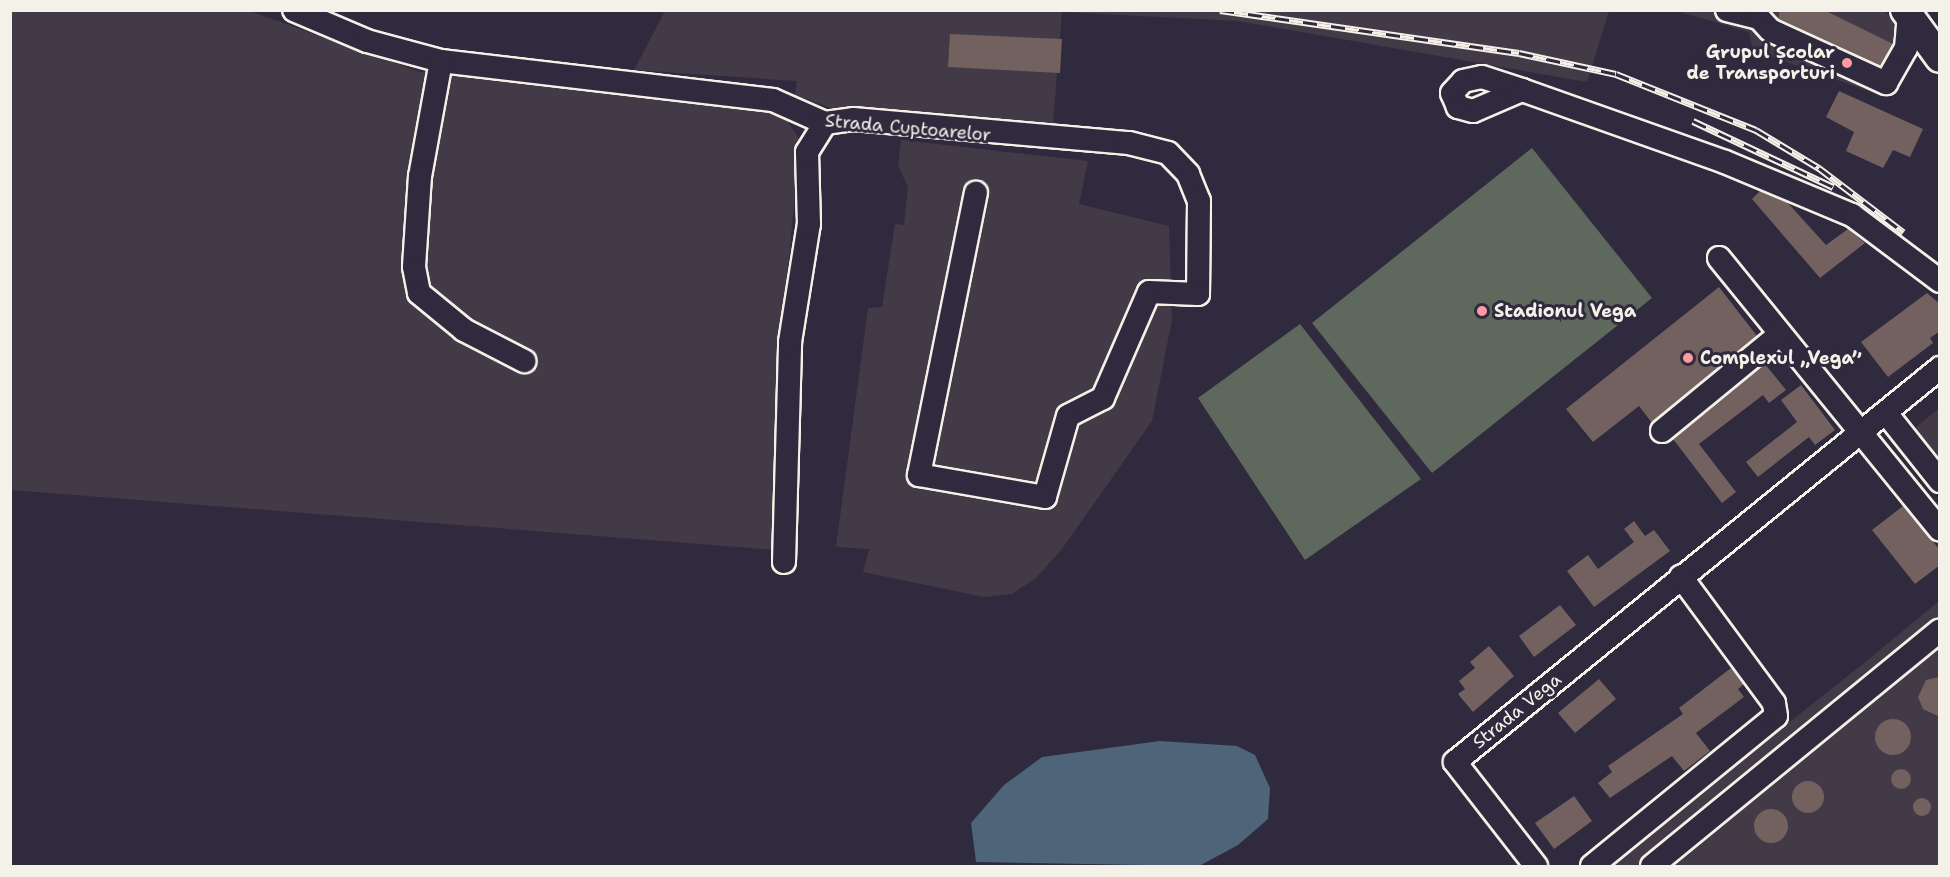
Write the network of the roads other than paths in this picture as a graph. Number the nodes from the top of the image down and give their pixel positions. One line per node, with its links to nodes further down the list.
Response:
1 (294, 10): 5 (street, Strada Cuptoarelor)
2 (1727, 10): 3 (street)
3 (1907, 13): 4 (main road)
4 (1940, 58)
5 (441, 61): 7 (street, Strada Cuptoarelor); 14 (street)
6 (1522, 90): 12 (street)
7 (793, 111): 8 (street, Strada Cuptoarelor); 9 (street)
8 (825, 123): 9 (street); 10 (street, Strada Cuptoarelor)
9 (807, 152): 21 (street)
10 (976, 193)
11 (1719, 258): 13 (street)
12 (1940, 280)
13 (1779, 335): 17 (street); 18 (street)
14 (524, 361)
15 (1938, 374): 16 (street, Strada Vega)
16 (1886, 413): 18 (street, Strada Vega); 19 (street)
17 (1662, 431)
18 (1859, 436): 20 (street); 22 (street, Strada Vega)
19 (1940, 481)
20 (1940, 530)
21 (784, 562)
22 (1681, 577): 25 (street, Strada Vega); 26 (street)
23 (1940, 630): 24 (street)
24 (1658, 865)
25 (1536, 867)
26 (1592, 867)

